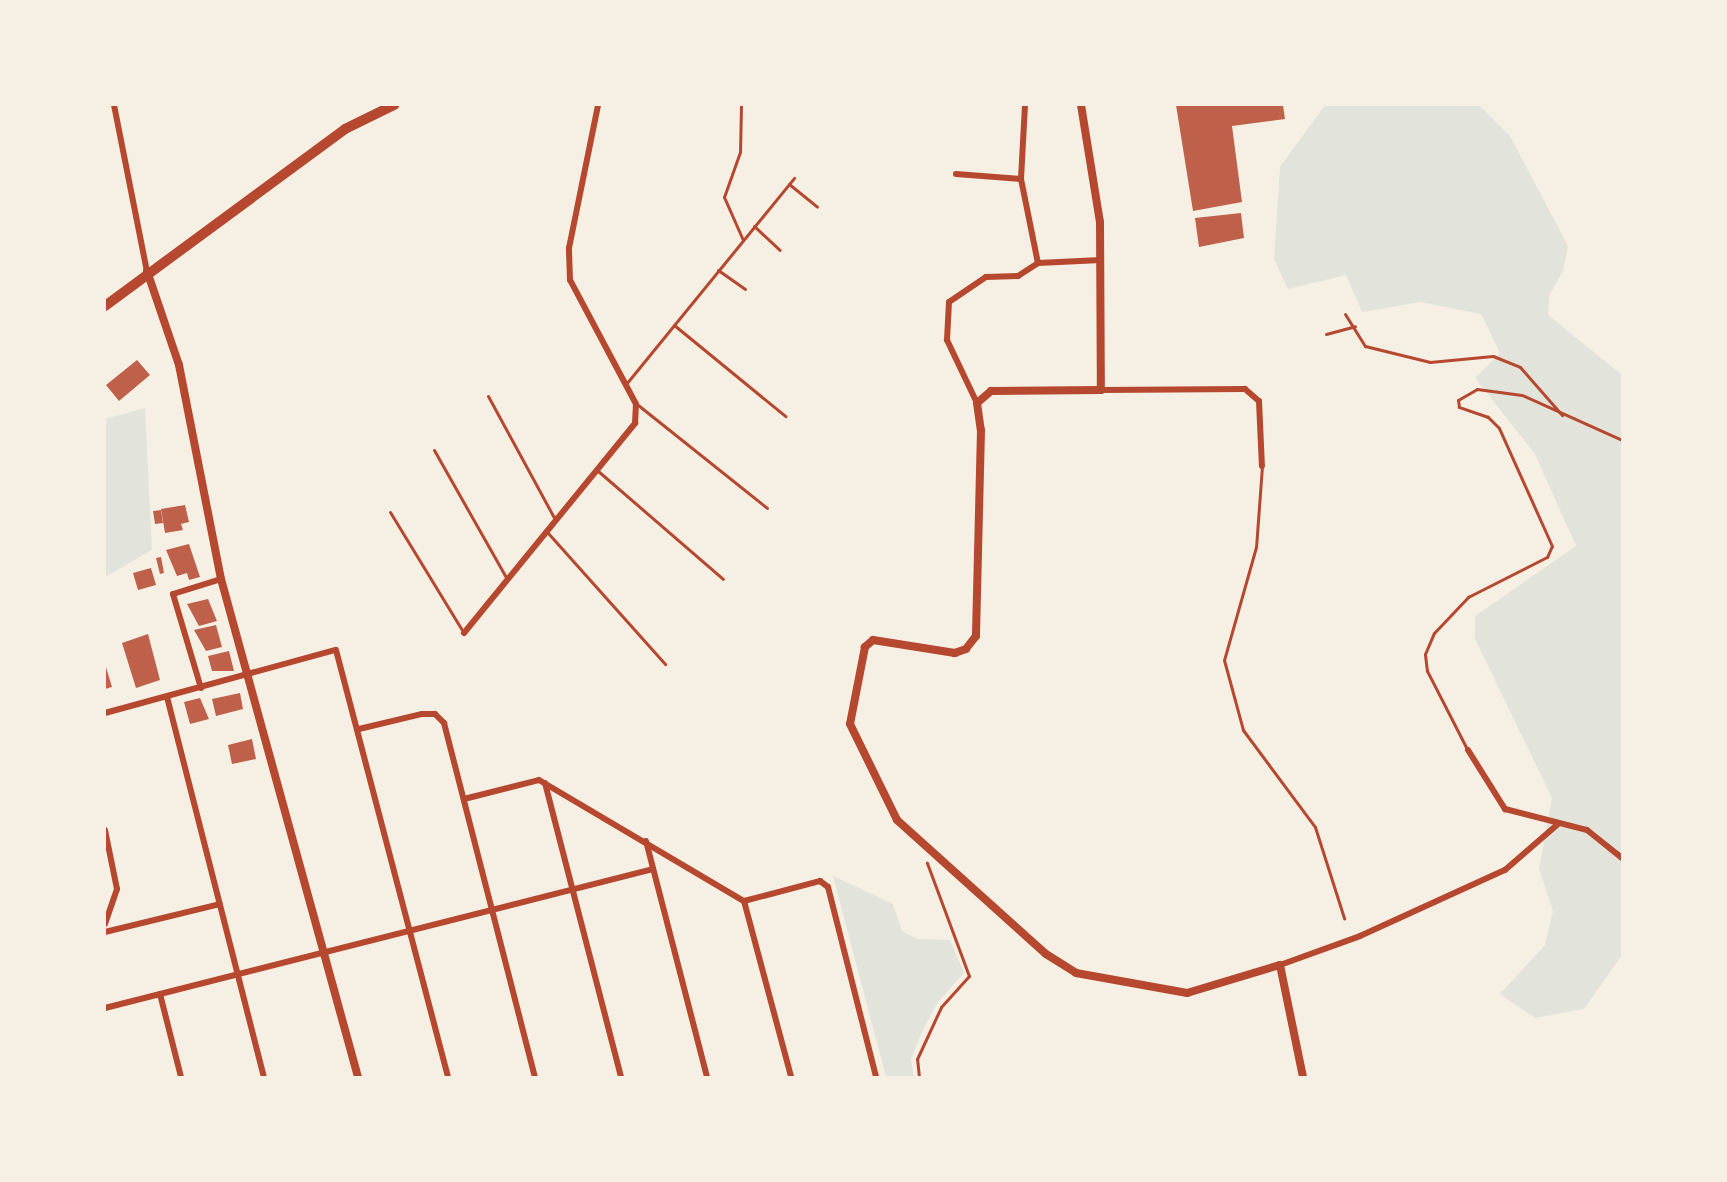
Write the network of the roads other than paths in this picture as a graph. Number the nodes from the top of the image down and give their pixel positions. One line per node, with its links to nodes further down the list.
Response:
1 (114, 105): 18 (street)
2 (394, 105): 18 (main road)
3 (598, 105): 25 (street)
4 (741, 105): 13 (lane)
5 (1025, 105): 9 (street)
6 (1081, 105): 15 (street)
7 (956, 174): 9 (street)
8 (794, 178): 10 (lane)
9 (1022, 179): 16 (street)
10 (789, 184): 11 (lane); 12 (lane)
11 (817, 207)
12 (754, 226): 13 (lane); 14 (lane)
13 (743, 240): 17 (lane)
14 (780, 250)
15 (1101, 260): 16 (street); 26 (street)
16 (1038, 263): 28 (street)
17 (718, 270): 19 (lane); 22 (lane)
18 (147, 271): 20 (main road); 40 (street)
19 (745, 289)
20 (105, 306)
21 (1345, 314): 23 (lane)
22 (674, 325): 25 (lane); 30 (lane)
23 (1355, 326): 24 (lane); 31 (lane)
24 (1326, 334)
25 (625, 385): 29 (street)
26 (1101, 390): 28 (street); 34 (street)
27 (488, 396): 38 (lane)
28 (977, 403): 67 (street)
29 (636, 404): 35 (street); 36 (lane)
30 (785, 416)
31 (1563, 416): 32 (lane); 50 (lane)
32 (1622, 440)
33 (434, 450): 42 (lane)
34 (1262, 466): 62 (lane)
35 (598, 471): 38 (street); 41 (lane)
36 (767, 508)
37 (390, 512): 43 (lane)
38 (557, 522): 39 (street)
39 (548, 533): 42 (street); 44 (lane)
40 (221, 579): 45 (street); 46 (street)
41 (723, 579)
42 (508, 581): 43 (street)
43 (464, 633)
44 (665, 664)
45 (250, 675): 46 (street); 49 (street); 66 (street)
46 (201, 688): 47 (street)
47 (167, 697): 48 (street); 60 (street)
48 (105, 713)
49 (359, 729): 52 (street); 64 (street)
50 (1468, 750): 53 (street)
51 (545, 783): 52 (street); 55 (street); 58 (street)
52 (464, 799): 61 (street)
53 (1557, 825): 56 (street); 67 (street)
54 (105, 830): 63 (street)
55 (646, 841): 57 (street); 59 (street)
56 (1622, 858)
57 (653, 868): 58 (street); 77 (street)
58 (572, 889): 61 (street); 76 (street)
59 (744, 901): 78 (street); 79 (street)
60 (220, 904): 65 (street); 68 (street)
61 (492, 909): 64 (street); 75 (street)
62 (1344, 918)
63 (105, 924)
64 (409, 930): 66 (street); 74 (street)
65 (105, 932)
66 (325, 952): 68 (street); 73 (street)
67 (1281, 965): 80 (street)
68 (238, 974): 69 (street); 72 (street)
69 (160, 994): 70 (street); 71 (street)
70 (105, 1008)
71 (181, 1077)
72 (264, 1077)
73 (358, 1077)
74 (448, 1077)
75 (535, 1077)
76 (621, 1077)
77 (707, 1077)
78 (791, 1077)
79 (876, 1077)
80 (1303, 1077)

